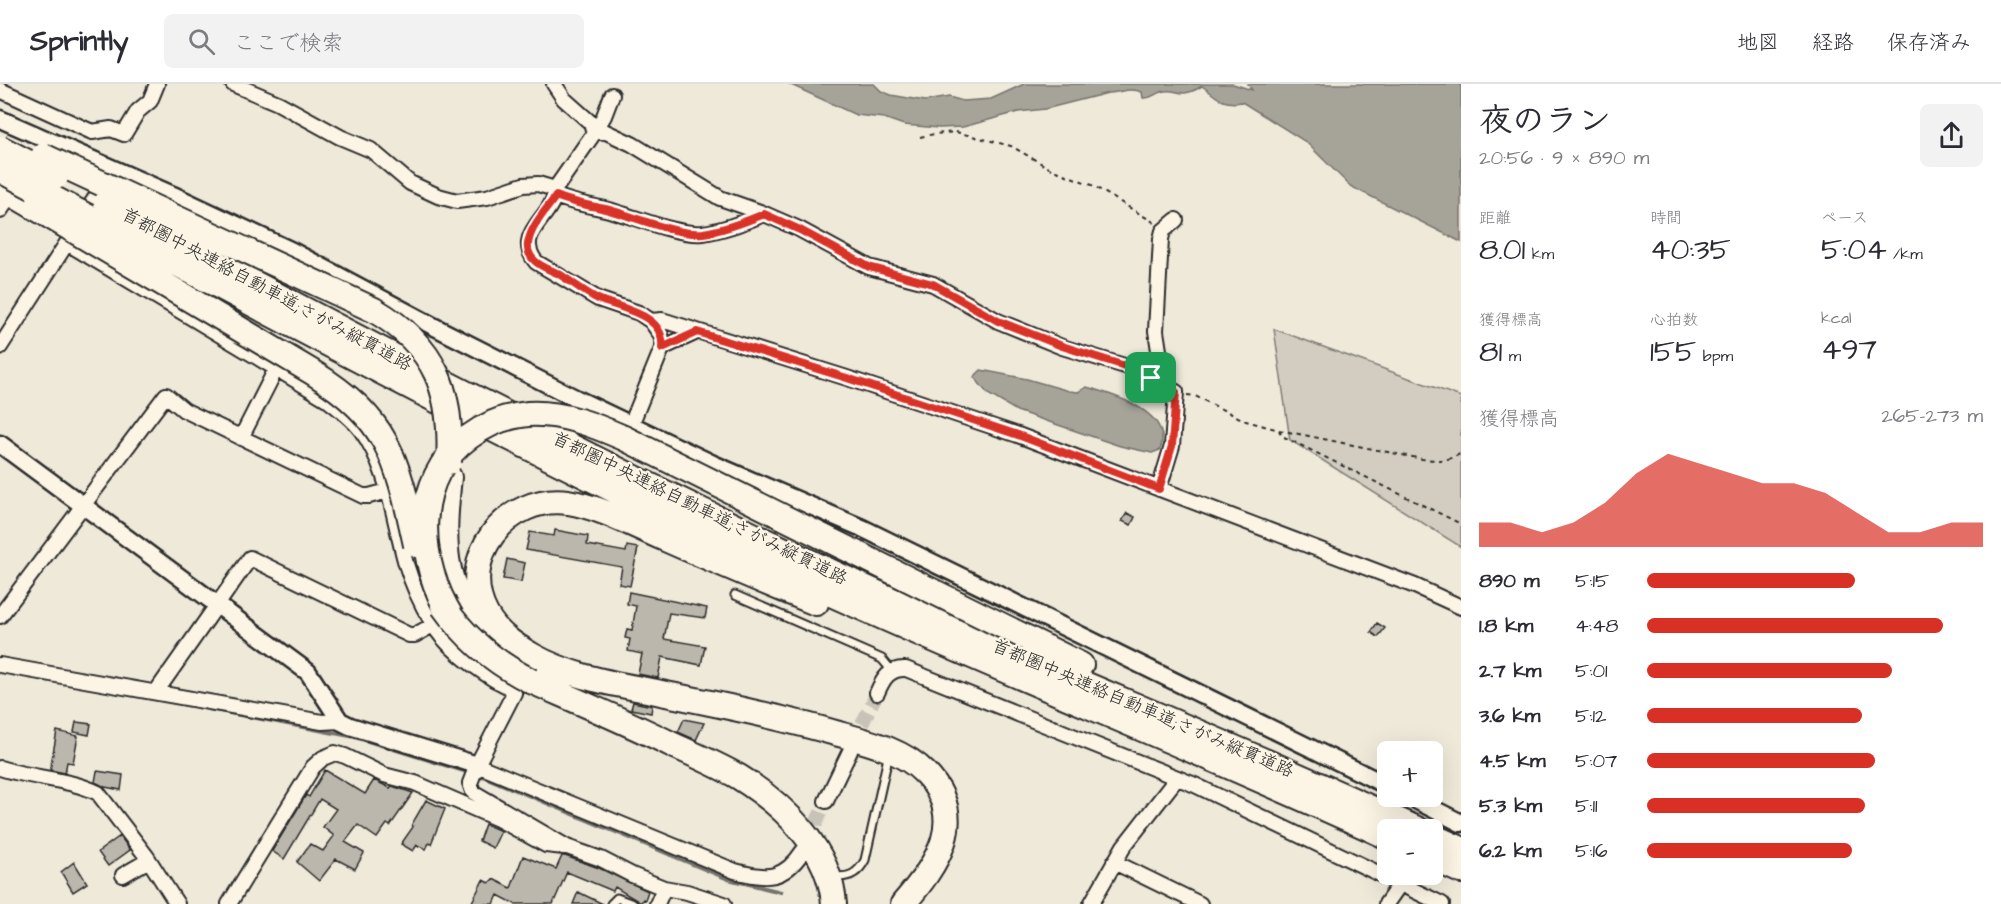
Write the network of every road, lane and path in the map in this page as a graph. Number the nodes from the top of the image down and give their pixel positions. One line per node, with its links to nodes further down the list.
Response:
1 (157, 84): 4 (street)
2 (233, 84): 13 (street)
3 (554, 84): 7 (street)
4 (0, 90)
5 (612, 95): 7 (street)
6 (0, 119): 11 (street)
7 (594, 133): 13 (street); 15 (street)
8 (920, 137): 17 (path)
9 (0, 138): 45 (highway, bridge)
10 (0, 148): 19 (highway, 首都圏中央連絡自動車道;さがみ縦貫道路, bridge)
11 (114, 169): 18 (street); 27 (street)
12 (0, 170): 19 (highway, 首都圏中央連絡自動車道;さがみ縦貫道路, bridge)
13 (556, 193): 15 (street); 20 (street)
14 (2, 201): 42 (highway, bridge)
15 (764, 214): 25 (street)
16 (1176, 220): 17 (street)
17 (1163, 231): 25 (street)
18 (67, 243): 22 (street); 24 (street)
19 (215, 274): 46 (highway, 首都圏中央連絡自動車道;さがみ縦貫道路); 56 (highway, 首都圏中央連絡自動車道;さがみ縦貫道路)
20 (651, 321): 21 (street); 23 (street)
21 (697, 332): 23 (street); 34 (street)
22 (0, 347)
23 (662, 348): 27 (street)
24 (276, 369): 29 (street); 35 (street)
25 (1151, 378): 26 (street)
26 (1176, 392): 28 (path); 34 (street)
27 (631, 425): 55 (street)
28 (1279, 430): 32 (path); 37 (path)
29 (241, 438): 35 (street); 36 (street)
30 (0, 444): 36 (street)
31 (1461, 453): 32 (path)
32 (1453, 458): 33 (path)
33 (1461, 460)
34 (1159, 489): 40 (street)
35 (388, 491): 42 (street)
36 (83, 506): 39 (street); 41 (street)
37 (1461, 524)
38 (735, 595): 44 (lane)
39 (217, 605): 42 (street); 47 (street); 49 (street)
40 (1461, 607)
41 (0, 616)
42 (442, 622): 45 (highway, bridge); 52 (street); 56 (highway, bridge)
43 (0, 665): 47 (street)
44 (892, 671): 48 (street); 54 (street)
45 (538, 672): 46 (highway); 50 (highway); 72 (highway)
46 (1032, 683): 61 (highway, 首都圏中央連絡自動車道;さがみ縦貫道路)
47 (156, 692): 49 (street)
48 (877, 693)
49 (340, 721): 52 (street)
50 (890, 750): 72 (lane); 83 (highway)
51 (850, 751): 57 (street)
52 (477, 765): 63 (street); 65 (street)
53 (0, 768): 66 (street)
54 (1177, 778): 67 (street); 70 (street)
55 (1377, 781)
56 (1349, 797): 59 (highway, 首都圏中央連絡自動車道;さがみ縦貫道路)
57 (826, 801)
58 (1430, 807): 60 (street)
59 (1396, 819)
60 (1461, 822)
61 (1377, 832)
62 (1443, 841): 64 (highway)
63 (567, 847): 75 (street); 77 (street)
64 (1461, 849)
65 (803, 851)
66 (149, 860): 71 (street); 76 (street)
67 (1114, 862): 84 (street); 85 (street)
68 (1443, 863): 69 (highway)
69 (1461, 871)
70 (1377, 873)
71 (123, 874)
72 (830, 876): 82 (highway)
73 (1399, 885): 86 (street)
74 (1402, 885): 87 (street)
75 (664, 888): 80 (street); 81 (street)
76 (177, 904)
77 (229, 904)
78 (611, 904): 79 (lane)
79 (633, 904)
80 (657, 904)
81 (724, 904)
82 (834, 904)
83 (903, 904)
84 (1091, 904)
85 (1200, 904)
86 (1386, 904)
87 (1442, 904)

